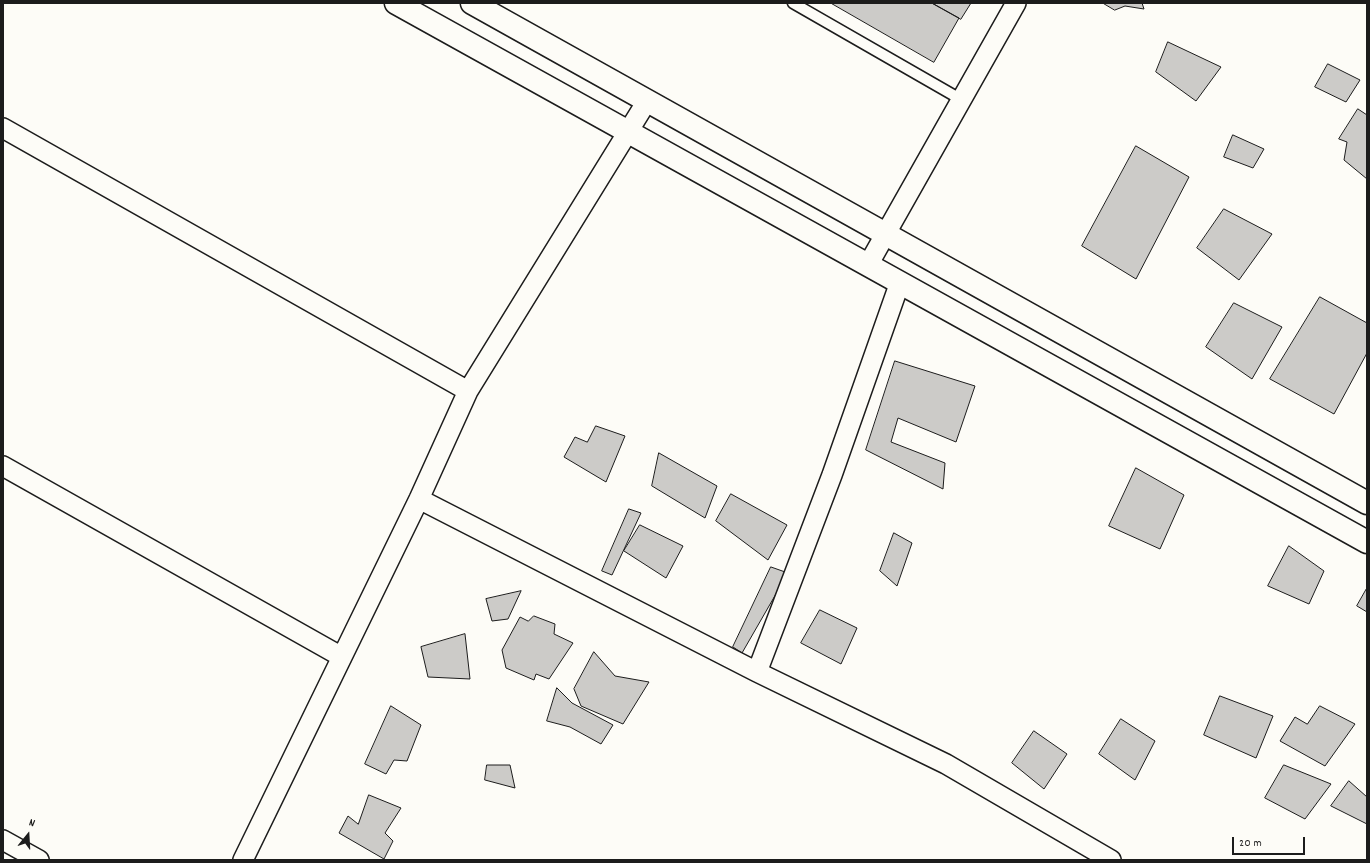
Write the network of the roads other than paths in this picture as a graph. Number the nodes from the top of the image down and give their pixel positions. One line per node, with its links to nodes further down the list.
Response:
1 (396, 3): 8 (street)
2 (472, 3): 6 (street)
3 (793, 3): 5 (lane)
4 (1016, 3): 5 (street)
5 (962, 100): 9 (street)
6 (648, 101): 8 (street); 9 (street)
7 (3, 128): 12 (street)
8 (630, 133): 10 (street); 12 (street)
9 (885, 233): 10 (street); 15 (street)
10 (868, 266): 11 (street)
11 (900, 282): 16 (street); 18 (street)
12 (468, 391): 14 (street)
13 (3, 466): 17 (street)
14 (419, 499): 17 (street); 18 (street)
15 (1367, 503)
16 (1367, 542)
17 (342, 657): 21 (street)
18 (757, 672): 22 (street)
19 (3, 840): 20 (street)
20 (39, 860)
21 (243, 860)
22 (1111, 860)

